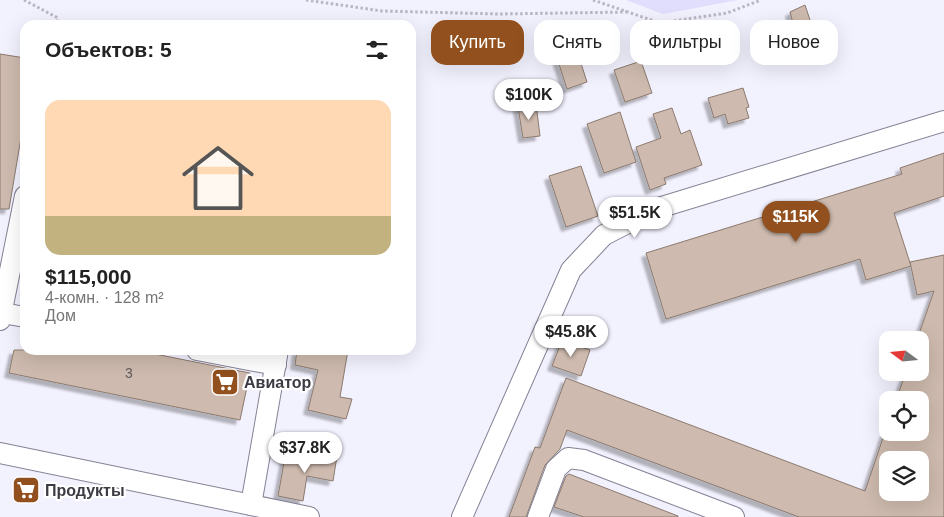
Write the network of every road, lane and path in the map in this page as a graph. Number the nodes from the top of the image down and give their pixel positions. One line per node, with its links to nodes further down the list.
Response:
1 (24, 0): 6 (path)
2 (306, 0): 5 (path)
3 (593, 0): 5 (path)
4 (760, 0): 5 (path)
5 (628, 12)
6 (57, 20)
7 (944, 120): 16 (street)
8 (20, 221): 9 (street)
9 (1, 317): 10 (street)
10 (20, 317)
11 (247, 355): 12 (street)
12 (277, 358): 14 (street)
13 (0, 453): 14 (street)
14 (251, 505): 15 (street)
15 (309, 517)
16 (462, 517)
17 (538, 517): 18 (street)
18 (734, 517)

